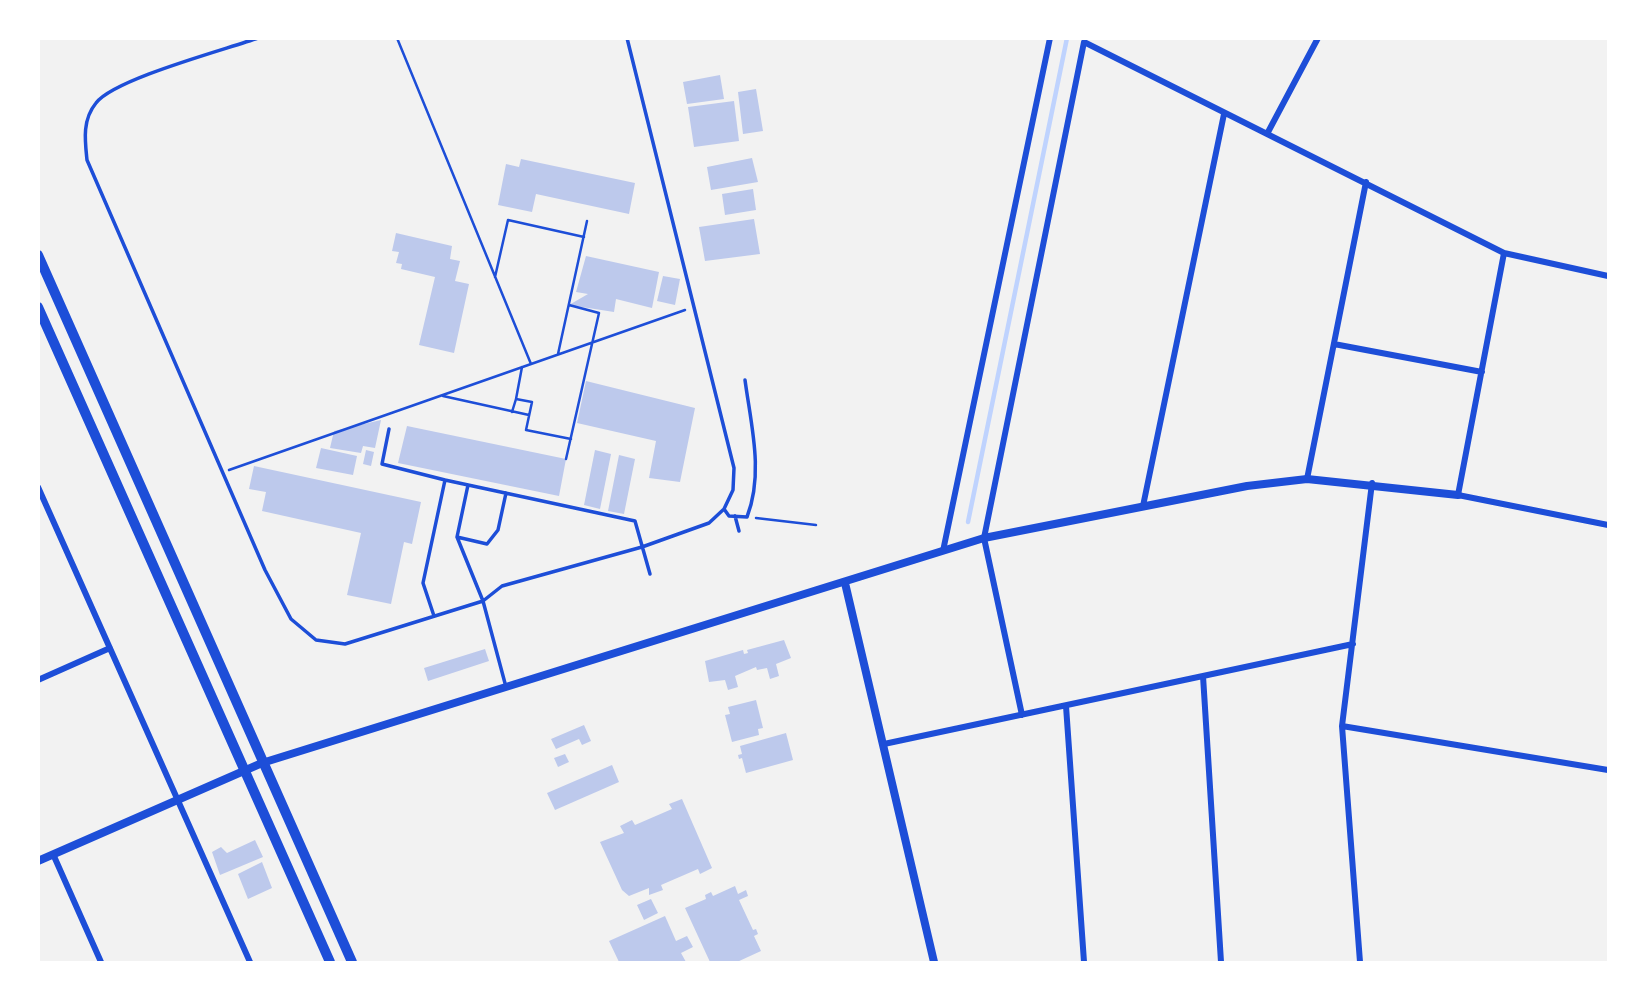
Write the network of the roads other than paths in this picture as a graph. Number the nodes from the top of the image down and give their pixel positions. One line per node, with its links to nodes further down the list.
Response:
1 (258, 38): 36 (lane)
2 (627, 38): 25 (lane)
3 (1050, 38): 32 (street)
4 (1318, 38): 6 (street)
5 (1224, 114): 6 (street); 24 (street); 30 (street)
6 (1267, 134): 7 (street)
7 (1366, 182): 8 (street); 12 (street)
8 (1504, 253): 10 (street); 13 (street)
9 (38, 256): 46 (main road)
10 (1608, 276)
11 (38, 307): 47 (main road)
12 (1334, 344): 13 (street); 16 (street)
13 (1482, 372): 22 (street)
14 (746, 380): 26 (lane)
15 (389, 429): 17 (lane)
16 (1307, 479): 18 (street); 24 (street)
17 (446, 480): 19 (lane); 36 (lane)
18 (1372, 483): 22 (street); 37 (street)
19 (468, 485): 21 (lane); 29 (lane)
20 (38, 487): 23 (street)
21 (506, 493): 29 (lane); 31 (lane)
22 (1458, 495): 27 (street)
23 (40, 497): 38 (street)
24 (1143, 506): 30 (street)
25 (724, 509): 26 (lane); 31 (lane)
26 (735, 516): 28 (lane)
27 (1608, 525)
28 (739, 531)
29 (457, 537): 35 (lane)
30 (984, 538): 32 (street); 43 (street)
31 (642, 547): 33 (lane); 35 (lane)
32 (943, 551): 34 (street)
33 (650, 574)
34 (845, 583): 41 (street); 45 (street)
35 (483, 601): 36 (lane); 41 (lane)
36 (434, 616)
37 (1353, 644): 39 (street); 44 (street)
38 (110, 648): 40 (street); 49 (street)
39 (1203, 676): 42 (street); 58 (street)
40 (38, 680)
41 (506, 688): 46 (street)
42 (1066, 706): 43 (street); 57 (street)
43 (1022, 715): 45 (street)
44 (1342, 726): 48 (street); 59 (street)
45 (884, 744): 56 (street)
46 (262, 763): 47 (street); 55 (main road)
47 (245, 770): 49 (street); 54 (main road)
48 (1608, 770)
49 (177, 800): 50 (street); 53 (street)
50 (53, 855): 51 (street); 52 (street)
51 (38, 861)
52 (101, 962)
53 (250, 962)
54 (330, 962)
55 (352, 962)
56 (934, 962)
57 (1084, 962)
58 (1221, 962)
59 (1360, 962)

